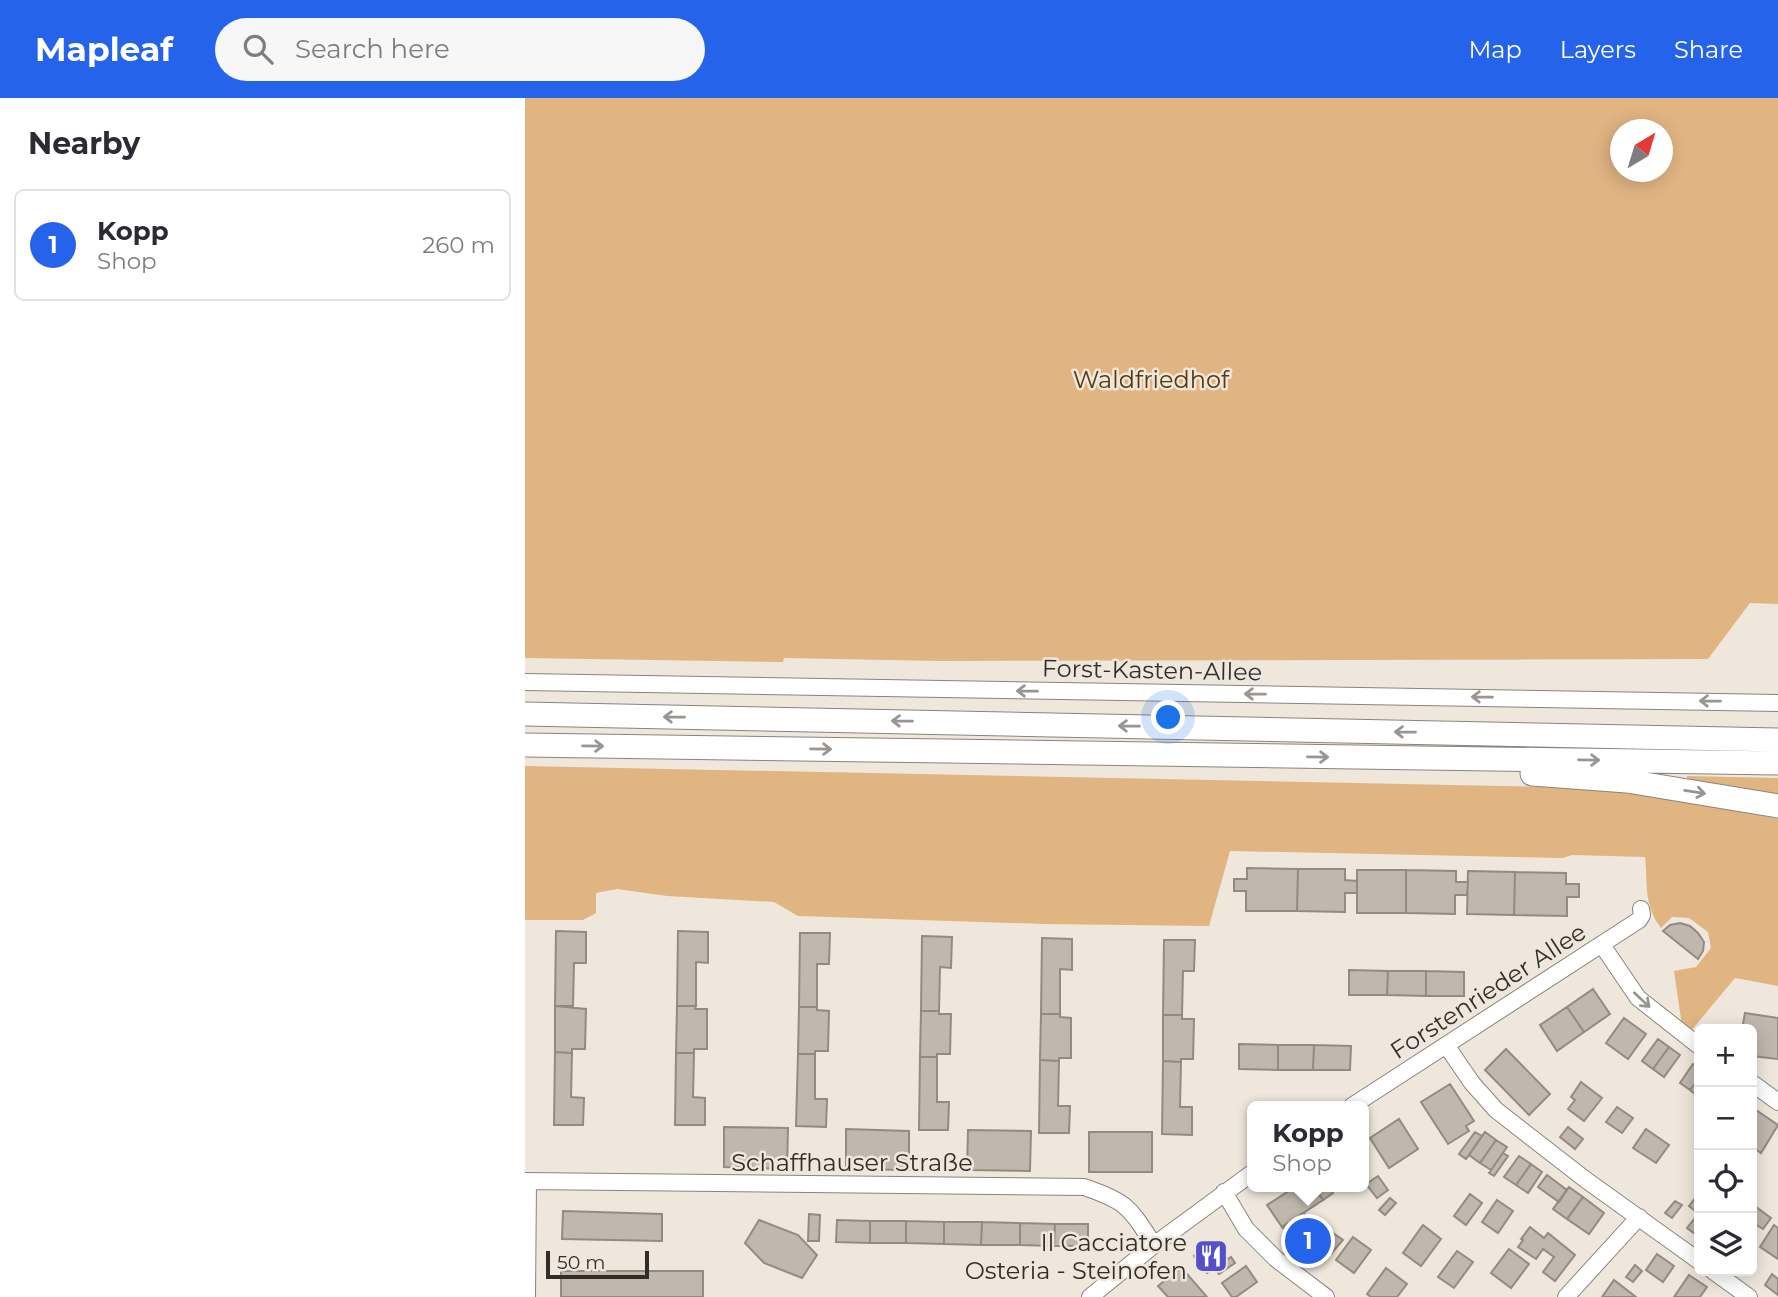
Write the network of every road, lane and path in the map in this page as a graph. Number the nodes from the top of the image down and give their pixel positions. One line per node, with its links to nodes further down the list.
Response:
1 (525, 682): 2 (street, Forst-Kasten-Allee, one-way to 1)
2 (1778, 703)
3 (525, 715): 4 (highway, one-way to 3)
4 (1772, 739)
5 (525, 745): 6 (highway, one-way to 6)
6 (1447, 759): 7 (highway, one-way to 7); 8 (highway, one-way to 8)
7 (1778, 762)
8 (1778, 806)
9 (1641, 909): 10 (street, Forstenrieder Allee)
10 (1602, 945): 11 (street, one-way to 11); 12 (street, Forstenrieder Allee)
11 (1694, 1042)
12 (1446, 1045): 14 (street, Forstenrieder Allee); 19 (street)
13 (1757, 1087): 15 (street)
14 (1360, 1101)
15 (1778, 1102)
16 (1247, 1176): 18 (street)
17 (526, 1181): 20 (street, Schaffhauser Straße); 23 (street)
18 (1224, 1192): 20 (street); 25 (street)
19 (1639, 1217): 21 (street); 26 (street)
20 (1154, 1245): 24 (street)
21 (1694, 1257)
22 (1720, 1276): 27 (street)
23 (527, 1297)
24 (1090, 1297)
25 (1326, 1297)
26 (1566, 1297)
27 (1749, 1297)

